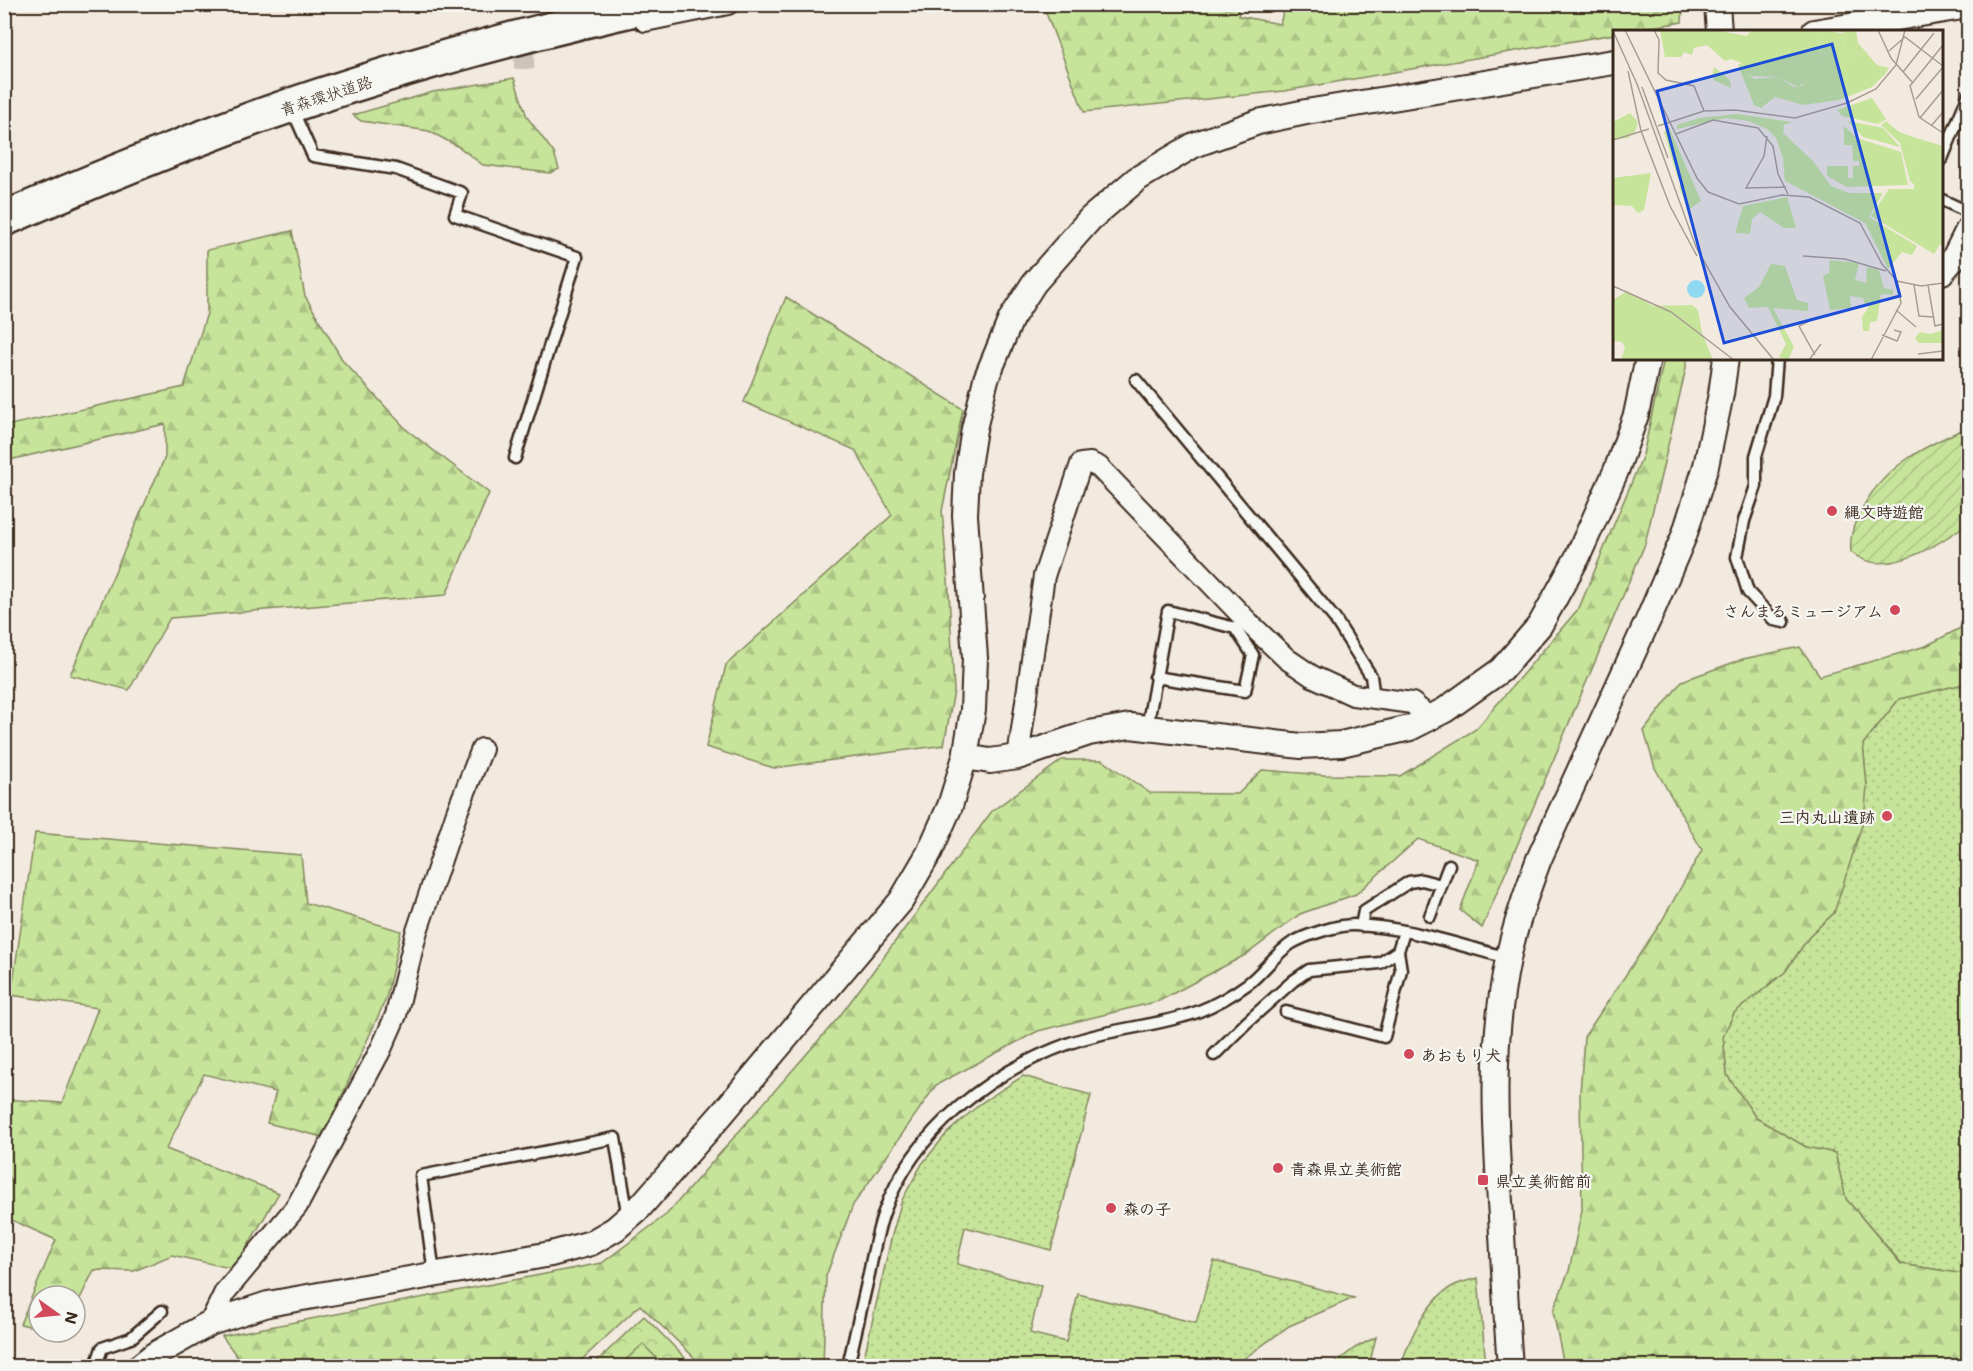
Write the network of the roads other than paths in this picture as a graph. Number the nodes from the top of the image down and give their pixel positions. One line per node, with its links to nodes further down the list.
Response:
1 (586, 4): 9 (street)
2 (658, 4): 8 (highway, 青森環状道路)
3 (728, 4): 8 (street)
4 (1718, 4): 6 (street)
5 (1968, 6): 7 (street)
6 (1719, 30)
7 (1826, 30)
8 (525, 36): 9 (highway, 青森環状道路)
9 (479, 48): 12 (highway, 青森環状道路)
10 (1613, 62): 30 (street)
11 (1968, 96): 13 (lane)
12 (290, 106): 16 (highway, 青森環状道路); 23 (lane)
13 (1943, 154)
14 (1943, 201): 15 (lane)
15 (1968, 212)
16 (4, 219)
17 (1968, 230): 18 (street)
18 (1943, 270)
19 (1648, 360): 27 (street)
20 (1726, 360): 38 (street)
21 (1777, 360): 24 (lane)
22 (1136, 380): 26 (lane)
23 (515, 458)
24 (1784, 622)
25 (1155, 677): 25 (lane); 28 (lane)
26 (1374, 698): 27 (street); 31 (street)
27 (1430, 718): 28 (street)
28 (1147, 728): 31 (street)
29 (482, 749): 44 (street)
30 (964, 757): 31 (street); 41 (street)
31 (1018, 757)
32 (1449, 865): 33 (lane)
33 (1441, 885): 34 (lane); 35 (lane)
34 (1430, 916)
35 (1361, 926): 36 (lane); 48 (lane)
36 (1404, 932): 37 (lane); 38 (lane)
37 (1398, 951): 39 (lane); 40 (lane)
38 (1508, 958): 45 (street)
39 (1286, 1012)
40 (1214, 1055)
41 (628, 1218): 42 (street); 42 (lane)
42 (434, 1274): 44 (street)
43 (162, 1311): 46 (lane)
44 (210, 1323): 47 (street)
45 (1510, 1365)
46 (96, 1366)
47 (140, 1366)
48 (848, 1366)

